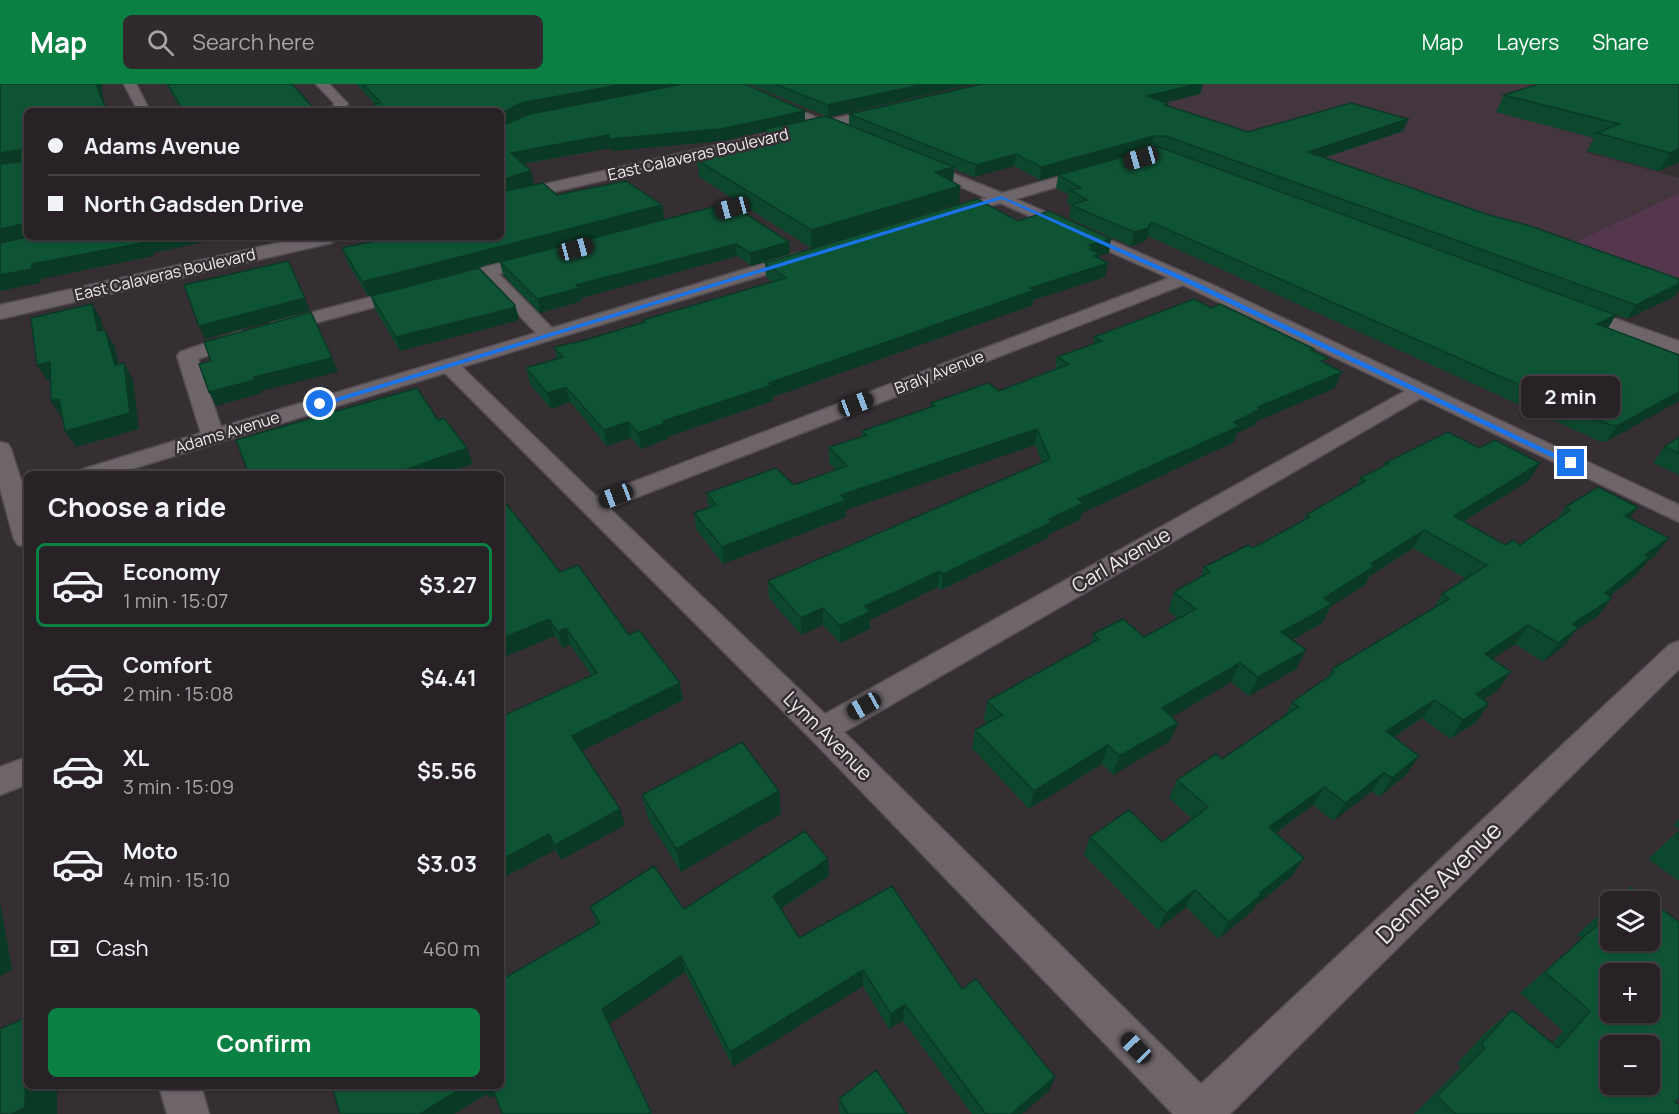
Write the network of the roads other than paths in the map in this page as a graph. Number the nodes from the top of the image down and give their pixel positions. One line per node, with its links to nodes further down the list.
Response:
1 (130, 84): 5 (street)
2 (322, 84): 6 (street)
3 (733, 84): 7 (street)
4 (914, 105): 7 (main road, East Calaveras Boulevard)
5 (142, 108)
6 (340, 108)
7 (825, 126): 8 (street); 12 (main road, East Calaveras Boulevard)
8 (858, 139)
9 (902, 157): 11 (street)
10 (1107, 168): 11 (street)
11 (1002, 197): 13 (street); 19 (street)
12 (504, 198)
13 (930, 219)
14 (318, 240): 22 (main road, East Calaveras Boulevard)
15 (789, 244): 23 (street, Adams Avenue)
16 (553, 255): 17 (street)
17 (486, 272): 18 (street); 23 (street)
18 (464, 278)
19 (1183, 279): 26 (street); 31 (street, Braly Avenue)
20 (419, 290): 27 (street)
21 (1557, 303): 24 (street)
22 (0, 312)
23 (549, 335): 25 (street, Adams Avenue)
24 (1679, 348)
25 (448, 365): 27 (street, Adams Avenue); 31 (street, Lynn Avenue)
26 (1419, 391): 32 (street); 35 (street, Carl Avenue)
27 (213, 436): 29 (street, Adams Avenue)
28 (0, 450): 30 (street)
29 (101, 471)
30 (21, 495): 33 (street)
31 (594, 505): 35 (street, Lynn Avenue)
32 (1679, 514)
33 (24, 517)
34 (1679, 652): 40 (street, Dennis Avenue)
35 (822, 730): 40 (street, Lynn Avenue)
36 (24, 771): 37 (street)
37 (0, 781)
38 (181, 1089): 39 (street)
39 (188, 1114)
40 (1201, 1114)

